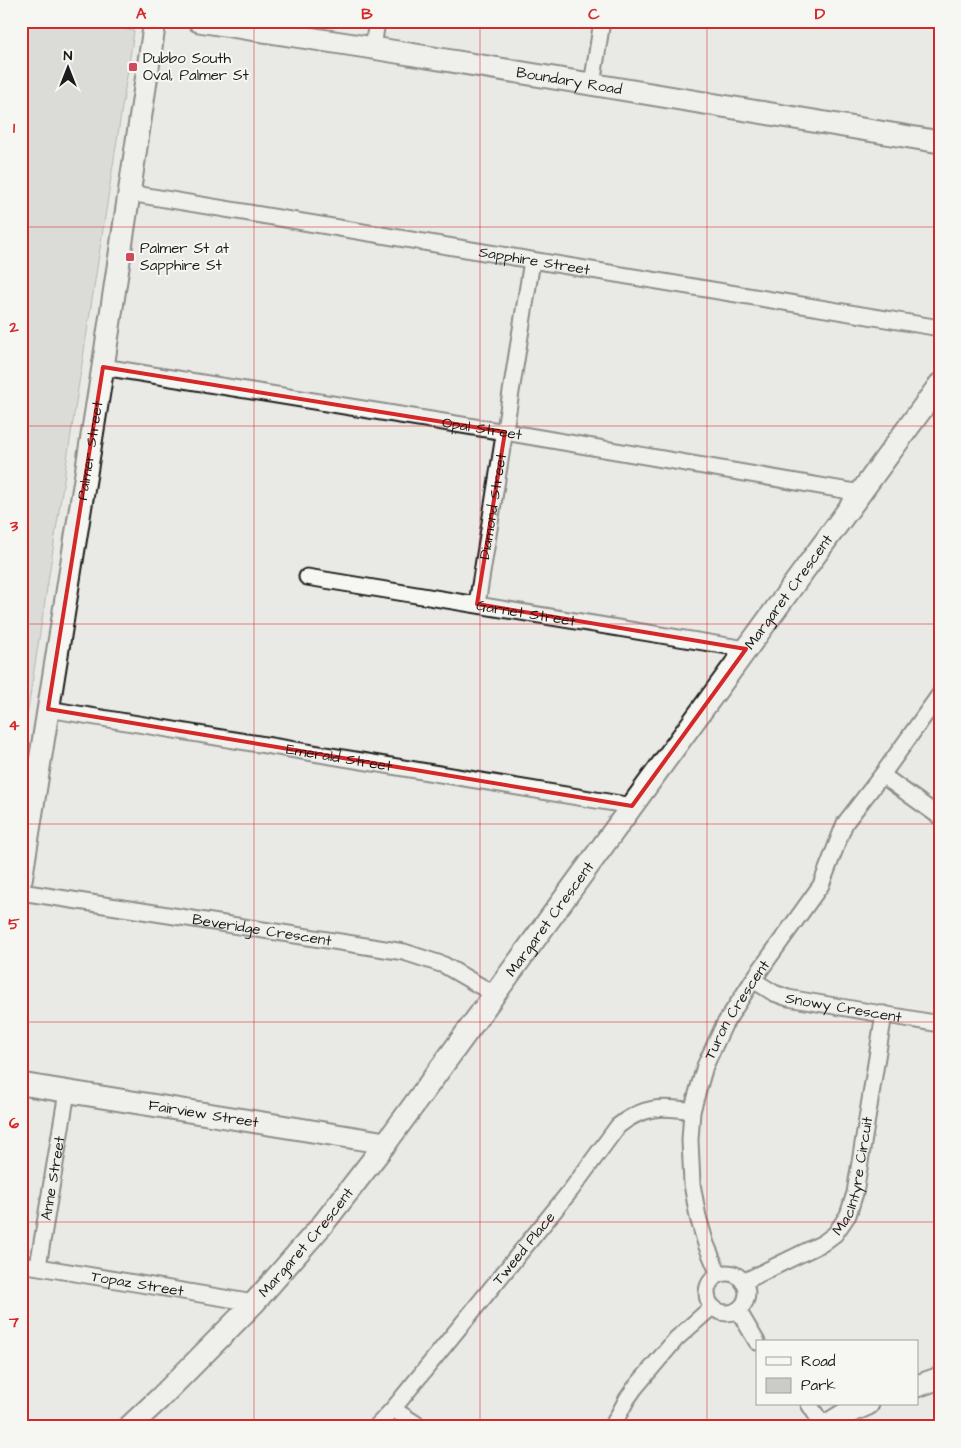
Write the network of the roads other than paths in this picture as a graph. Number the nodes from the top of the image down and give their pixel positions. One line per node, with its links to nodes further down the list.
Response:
1 (155, 21): 8 (street, Palmer Street)
2 (199, 21): 5 (street, Boundary Road)
3 (377, 21): 5 (street)
4 (602, 21): 6 (street)
5 (373, 48): 6 (street, Boundary Road)
6 (592, 85): 7 (street, Boundary Road)
7 (940, 142)
8 (129, 193): 9 (street, Sapphire Street); 11 (street, Palmer Street)
9 (532, 261): 10 (street, Sapphire Street); 13 (street, Diamond Street)
10 (940, 328)
11 (103, 367): 13 (street, Opal Street); 19 (street, Palmer Street)
12 (940, 384): 14 (street, Margaret Crescent)
13 (505, 432): 14 (street, Opal Street); 16 (street, Diamond Street)
14 (861, 493): 17 (street, Margaret Crescent)
15 (307, 577): 16 (street, Garnet Street)
16 (477, 604): 17 (street, Garnet Street)
17 (746, 649): 21 (street, Margaret Crescent)
18 (940, 694): 20 (street, Turon Crescent)
19 (48, 709): 21 (street, Emerald Street); 23 (street, Palmer Street)
20 (882, 774): 22 (street); 25 (street, Turon Crescent)
21 (632, 806): 26 (street, Margaret Crescent)
22 (940, 817)
23 (21, 880)
24 (21, 892): 26 (street, Beveridge Crescent)
25 (753, 980): 27 (street, Snowy Crescent); 31 (street, Turon Crescent)
26 (494, 994): 32 (street, Margaret Crescent)
27 (884, 1014): 28 (street, Snowy Crescent); 36 (street, MacIntyre Circuit)
28 (940, 1024)
29 (21, 1084): 30 (street, Fairview Street)
30 (67, 1092): 32 (street, Fairview Street); 34 (street, Anne Street)
31 (692, 1111): 35 (street, Turon Crescent); 46 (street, Tweed Place)
32 (386, 1143): 37 (street, Margaret Crescent)
33 (21, 1264): 34 (street, Topaz Street)
34 (38, 1266): 37 (street, Topaz Street)
35 (719, 1275): 36 (street); 38 (street)
36 (743, 1282): 39 (street)
37 (254, 1303): 47 (street, Margaret Crescent)
38 (712, 1307): 39 (street); 50 (street)
39 (738, 1310): 40 (street)
40 (756, 1340)
41 (940, 1378): 42 (street)
42 (918, 1386)
43 (801, 1406): 51 (street)
44 (810, 1406): 52 (street)
45 (863, 1406): 52 (street)
46 (393, 1409): 48 (street, Tweed Place); 49 (street)
47 (129, 1427)
48 (376, 1427)
49 (422, 1427)
50 (612, 1427)
51 (814, 1427)
52 (824, 1427)

